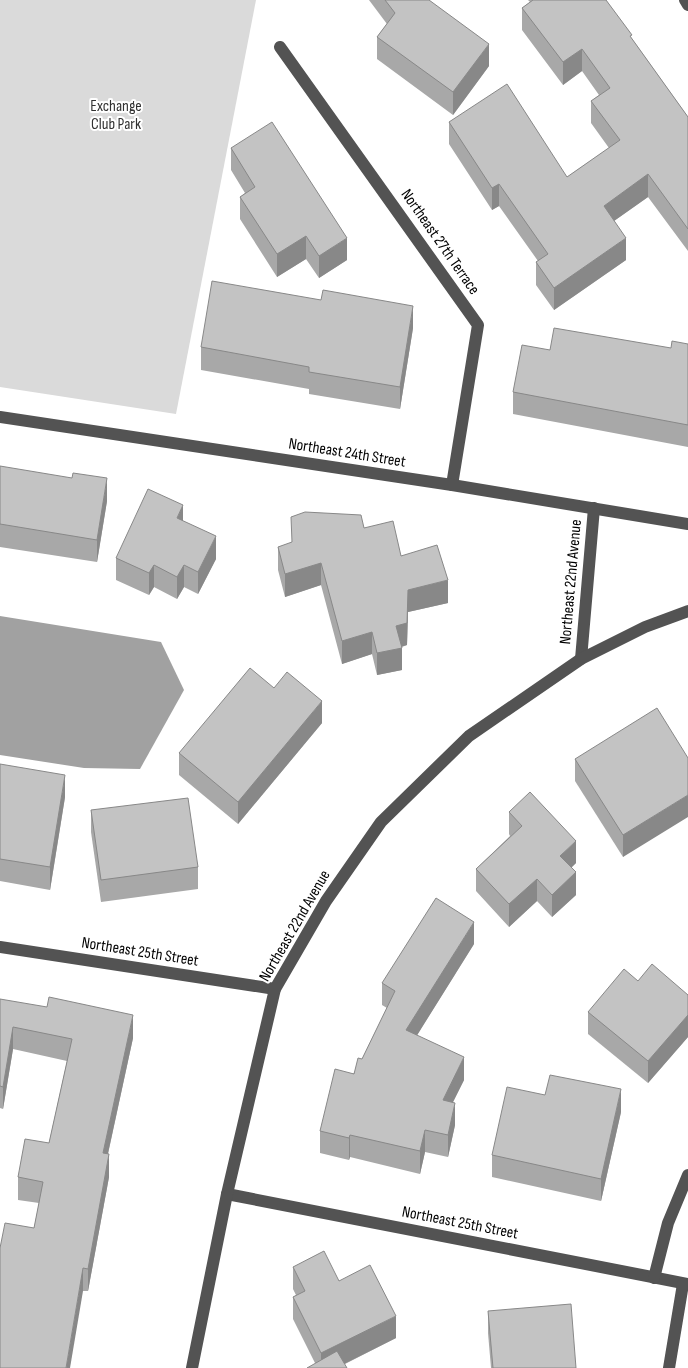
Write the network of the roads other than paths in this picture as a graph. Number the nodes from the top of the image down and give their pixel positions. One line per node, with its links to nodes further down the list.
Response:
1 (685, 0): 2 (street)
2 (688, 5)
3 (280, 47): 5 (street, Northeast 27th Terrace)
4 (0, 417): 5 (street, Northeast 24th Street)
5 (452, 485): 6 (street, Northeast 24th Street)
6 (594, 508): 7 (street, Northeast 24th Street); 9 (street, Northeast 22nd Avenue)
7 (688, 524)
8 (688, 612): 9 (street, Northeast 22nd Avenue)
9 (581, 659): 11 (street, Northeast 22nd Avenue)
10 (0, 947): 11 (street, Northeast 25th Street)
11 (275, 990): 13 (street, Northeast 22nd Avenue)
12 (688, 1176): 14 (street)
13 (227, 1194): 14 (street, Northeast 25th Street); 16 (street, Northeast 22nd Avenue)
14 (654, 1278): 15 (street, Northeast 25th Street)
15 (686, 1284): 17 (street)
16 (192, 1368)
17 (669, 1368)

